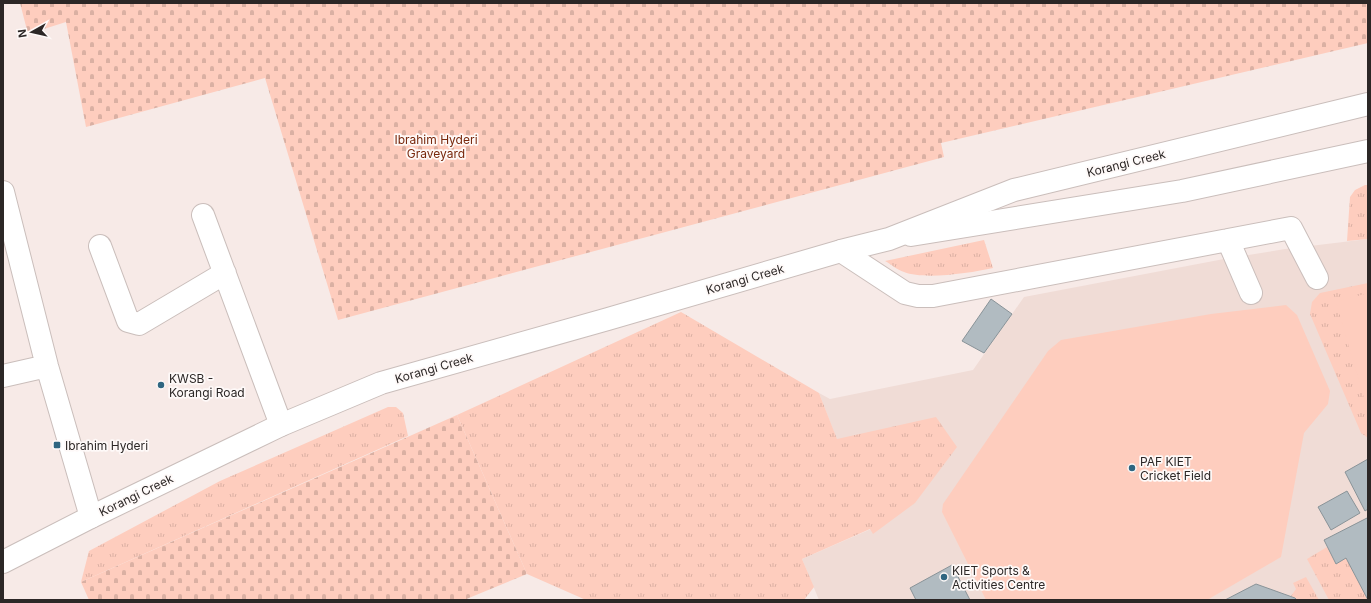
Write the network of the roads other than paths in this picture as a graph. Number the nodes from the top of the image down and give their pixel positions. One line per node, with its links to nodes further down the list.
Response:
1 (1368, 104): 5 (main road, Korangi Creek)
2 (1368, 151): 5 (main road, Korangi Creek)
3 (3, 192): 9 (main road)
4 (203, 215): 10 (main road)
5 (889, 239): 8 (main road, Korangi Creek)
6 (1228, 240): 8 (main road); 11 (main road); 12 (main road)
7 (100, 246): 10 (main road)
8 (841, 251): 15 (main road, Korangi Creek)
9 (12, 270): 13 (main road)
10 (225, 273): 15 (main road)
11 (1318, 278)
12 (1252, 293)
13 (48, 366): 14 (main road); 16 (main road)
14 (3, 376)
15 (282, 425): 16 (main road, Korangi Creek)
16 (91, 517): 17 (main road, Korangi Creek)
17 (3, 562)

